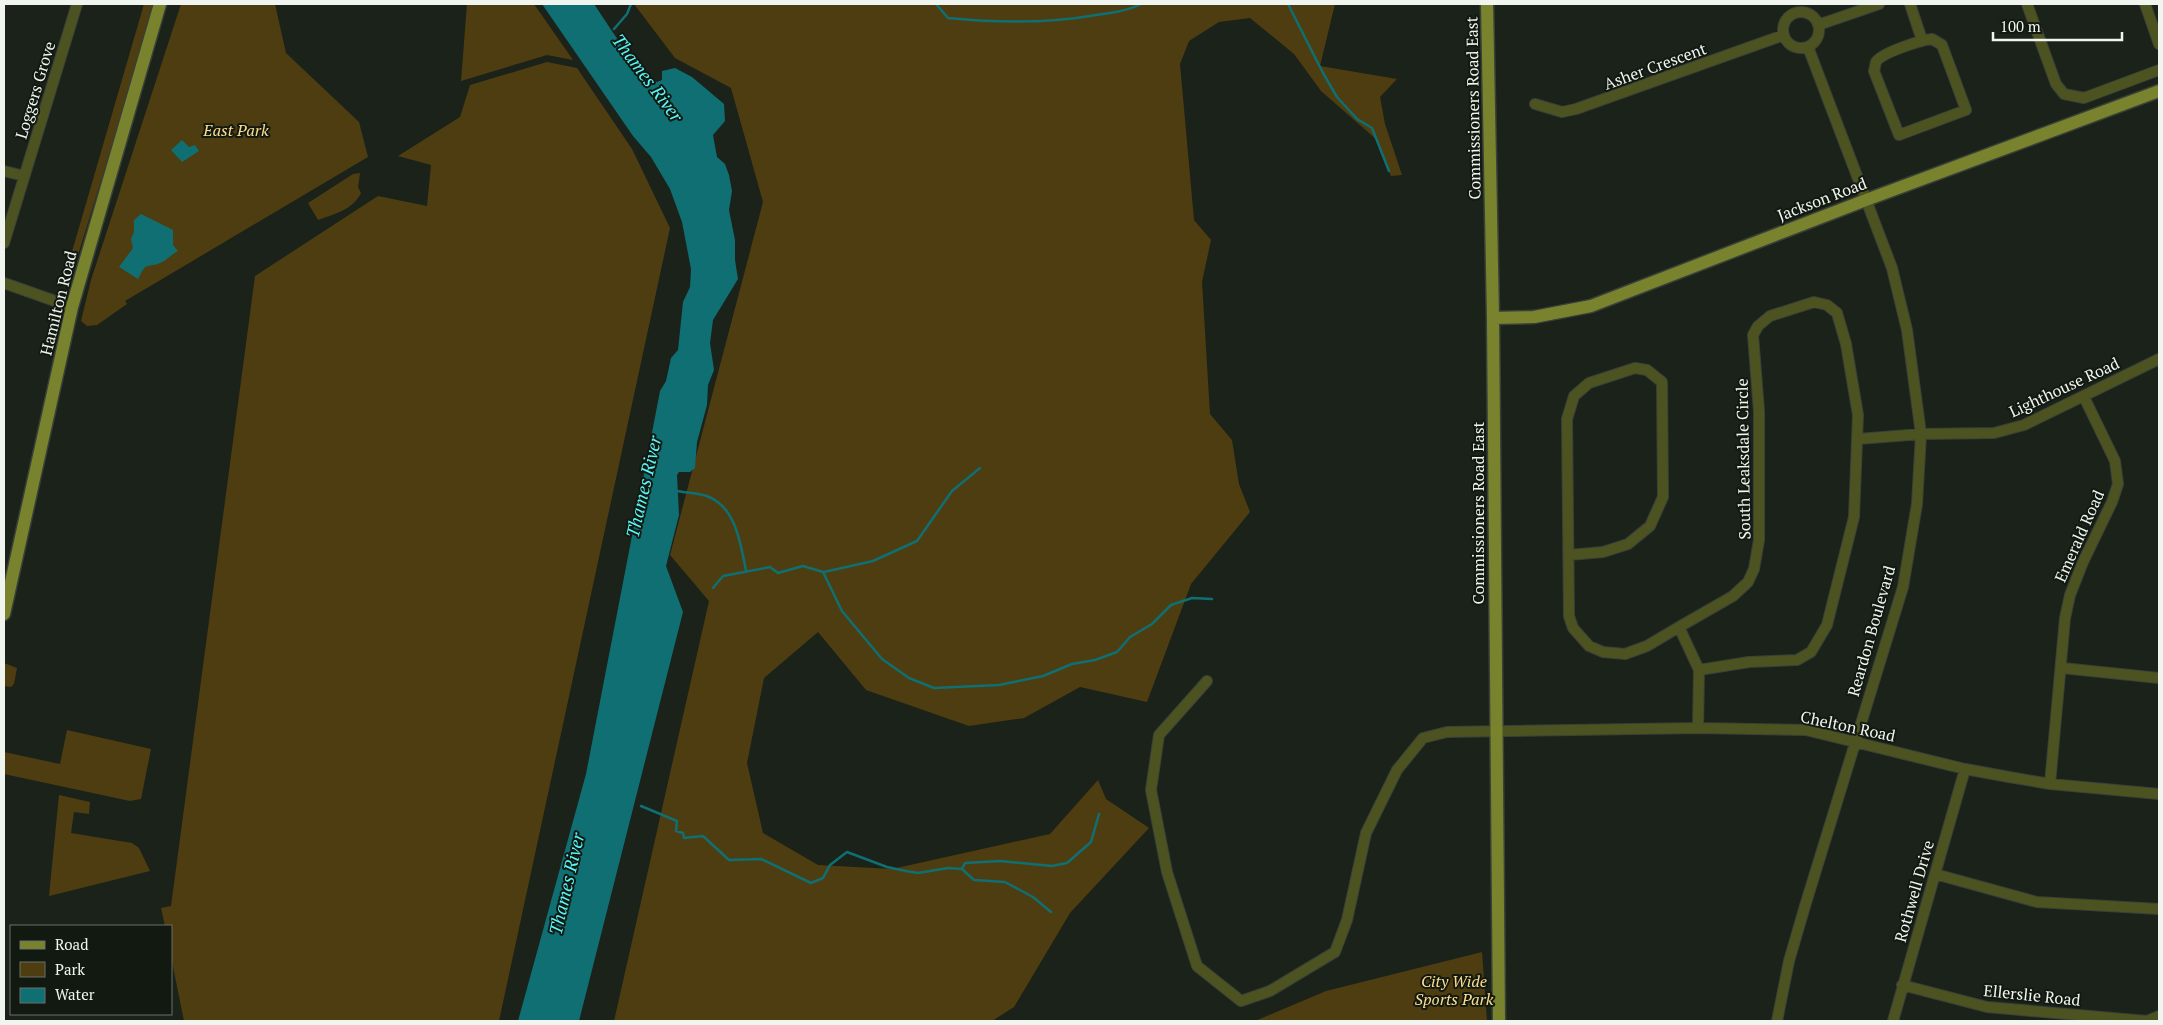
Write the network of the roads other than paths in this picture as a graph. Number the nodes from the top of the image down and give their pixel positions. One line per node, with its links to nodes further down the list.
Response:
1 (77, 4): 17 (street, Loggers Grove)
2 (160, 4): 21 (main road, Hamilton Road)
3 (1487, 4): 22 (main road, Commissioners Road East)
4 (1879, 4): 8 (street)
5 (1910, 4): 10 (street)
6 (2027, 4): 13 (street)
7 (2144, 4): 11 (street)
8 (1818, 25): 9 (street); 12 (street)
9 (1784, 35): 12 (street); 15 (street, Asher Crescent)
10 (1922, 40): 10 (street)
11 (2159, 44)
12 (1808, 47): 18 (street, Reardon Boulevard)
13 (2159, 70)
14 (2159, 91): 18 (main road, Jackson Road)
15 (1535, 104)
16 (4, 171): 17 (street)
17 (24, 176): 19 (street, Loggers Grove)
18 (1866, 200): 22 (main road, Jackson Road); 25 (street, Reardon Boulevard)
19 (4, 243)
20 (4, 283): 21 (street)
21 (72, 307): 28 (main road, Hamilton Road)
22 (1493, 318): 35 (main road, Commissioners Road East)
23 (2159, 359): 24 (street, Lighthouse Road)
24 (2084, 396): 25 (street, Lighthouse Road); 30 (street, Emerald Road)
25 (1921, 434): 26 (street, Lighthouse Road); 36 (street, Reardon Boulevard)
26 (1858, 439): 29 (street, South Leaksdale Circle); 31 (street, South Leaksdale Circle)
27 (1569, 555): 27 (street); 29 (street)
28 (4, 614)
29 (1679, 628): 31 (street)
30 (2062, 668): 32 (street); 38 (street, Emerald Road)
31 (1699, 670): 34 (street)
32 (2159, 678)
33 (1207, 681): 35 (street, Chelton Road)
34 (1698, 728): 35 (street, Chelton Road); 36 (street, Chelton Road)
35 (1496, 732): 44 (main road, Commissioners Road East)
36 (1854, 741): 37 (street, Chelton Road); 45 (street, Reardon Boulevard)
37 (1965, 768): 38 (street, Chelton Road); 40 (street, Rothwell Drive)
38 (2050, 784): 39 (street, Chelton Road)
39 (2159, 794)
40 (1935, 874): 41 (street); 42 (street, Rothwell Drive)
41 (2159, 909)
42 (1902, 985): 43 (street, Ellerslie Road); 46 (street, Rothwell Drive)
43 (2159, 1016)
44 (1499, 1021)
45 (1778, 1021)
46 (1893, 1021)

